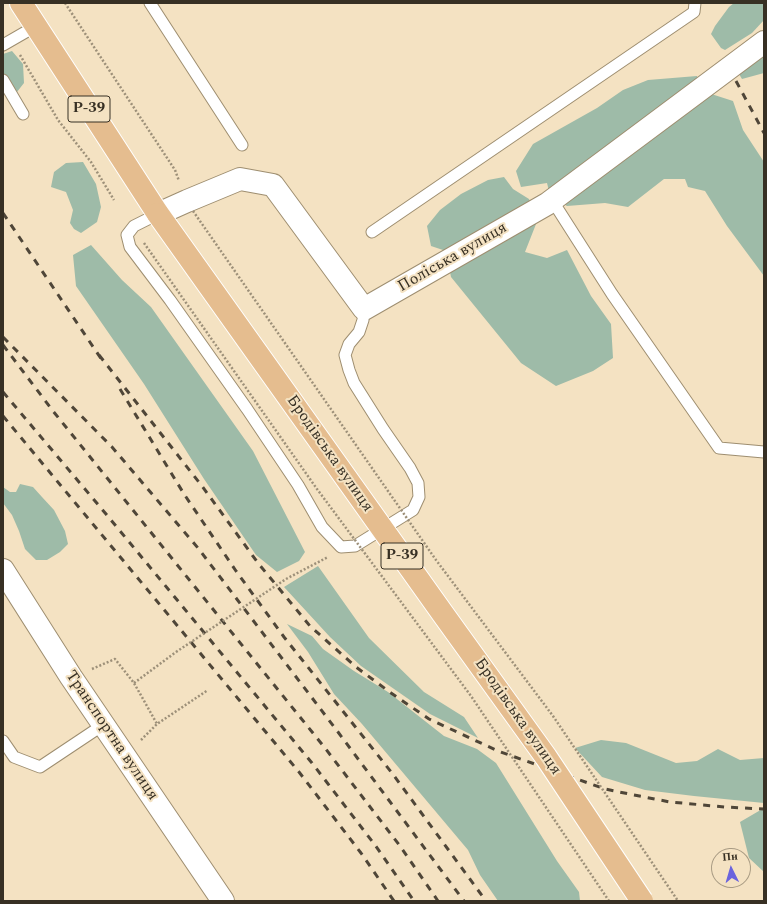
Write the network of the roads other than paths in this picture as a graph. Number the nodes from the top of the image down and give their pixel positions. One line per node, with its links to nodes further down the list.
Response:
1 (21, 3): 4 (main road, Бродівська вулиця / Р-39)
2 (150, 3): 9 (lane)
3 (695, 3): 12 (lane)
4 (36, 26): 6 (lane); 11 (main road, Бродівська вулиця / Р-39)
5 (764, 42): 10 (street, Поліська вулиця)
6 (7, 43)
7 (3, 80): 8 (lane)
8 (23, 114)
9 (242, 145)
10 (552, 200): 13 (street, Поліська вулиця); 14 (lane)
11 (158, 214): 13 (street); 13 (lane); 19 (main road, Бродівська вулиця / Р-39, bridge)
12 (372, 232)
13 (364, 309)
14 (764, 452)
15 (3, 570): 16 (street, Транспортна вулиця)
16 (103, 725): 17 (lane); 18 (street, Транспортна вулиця)
17 (3, 740)
18 (222, 901)
19 (642, 901)

